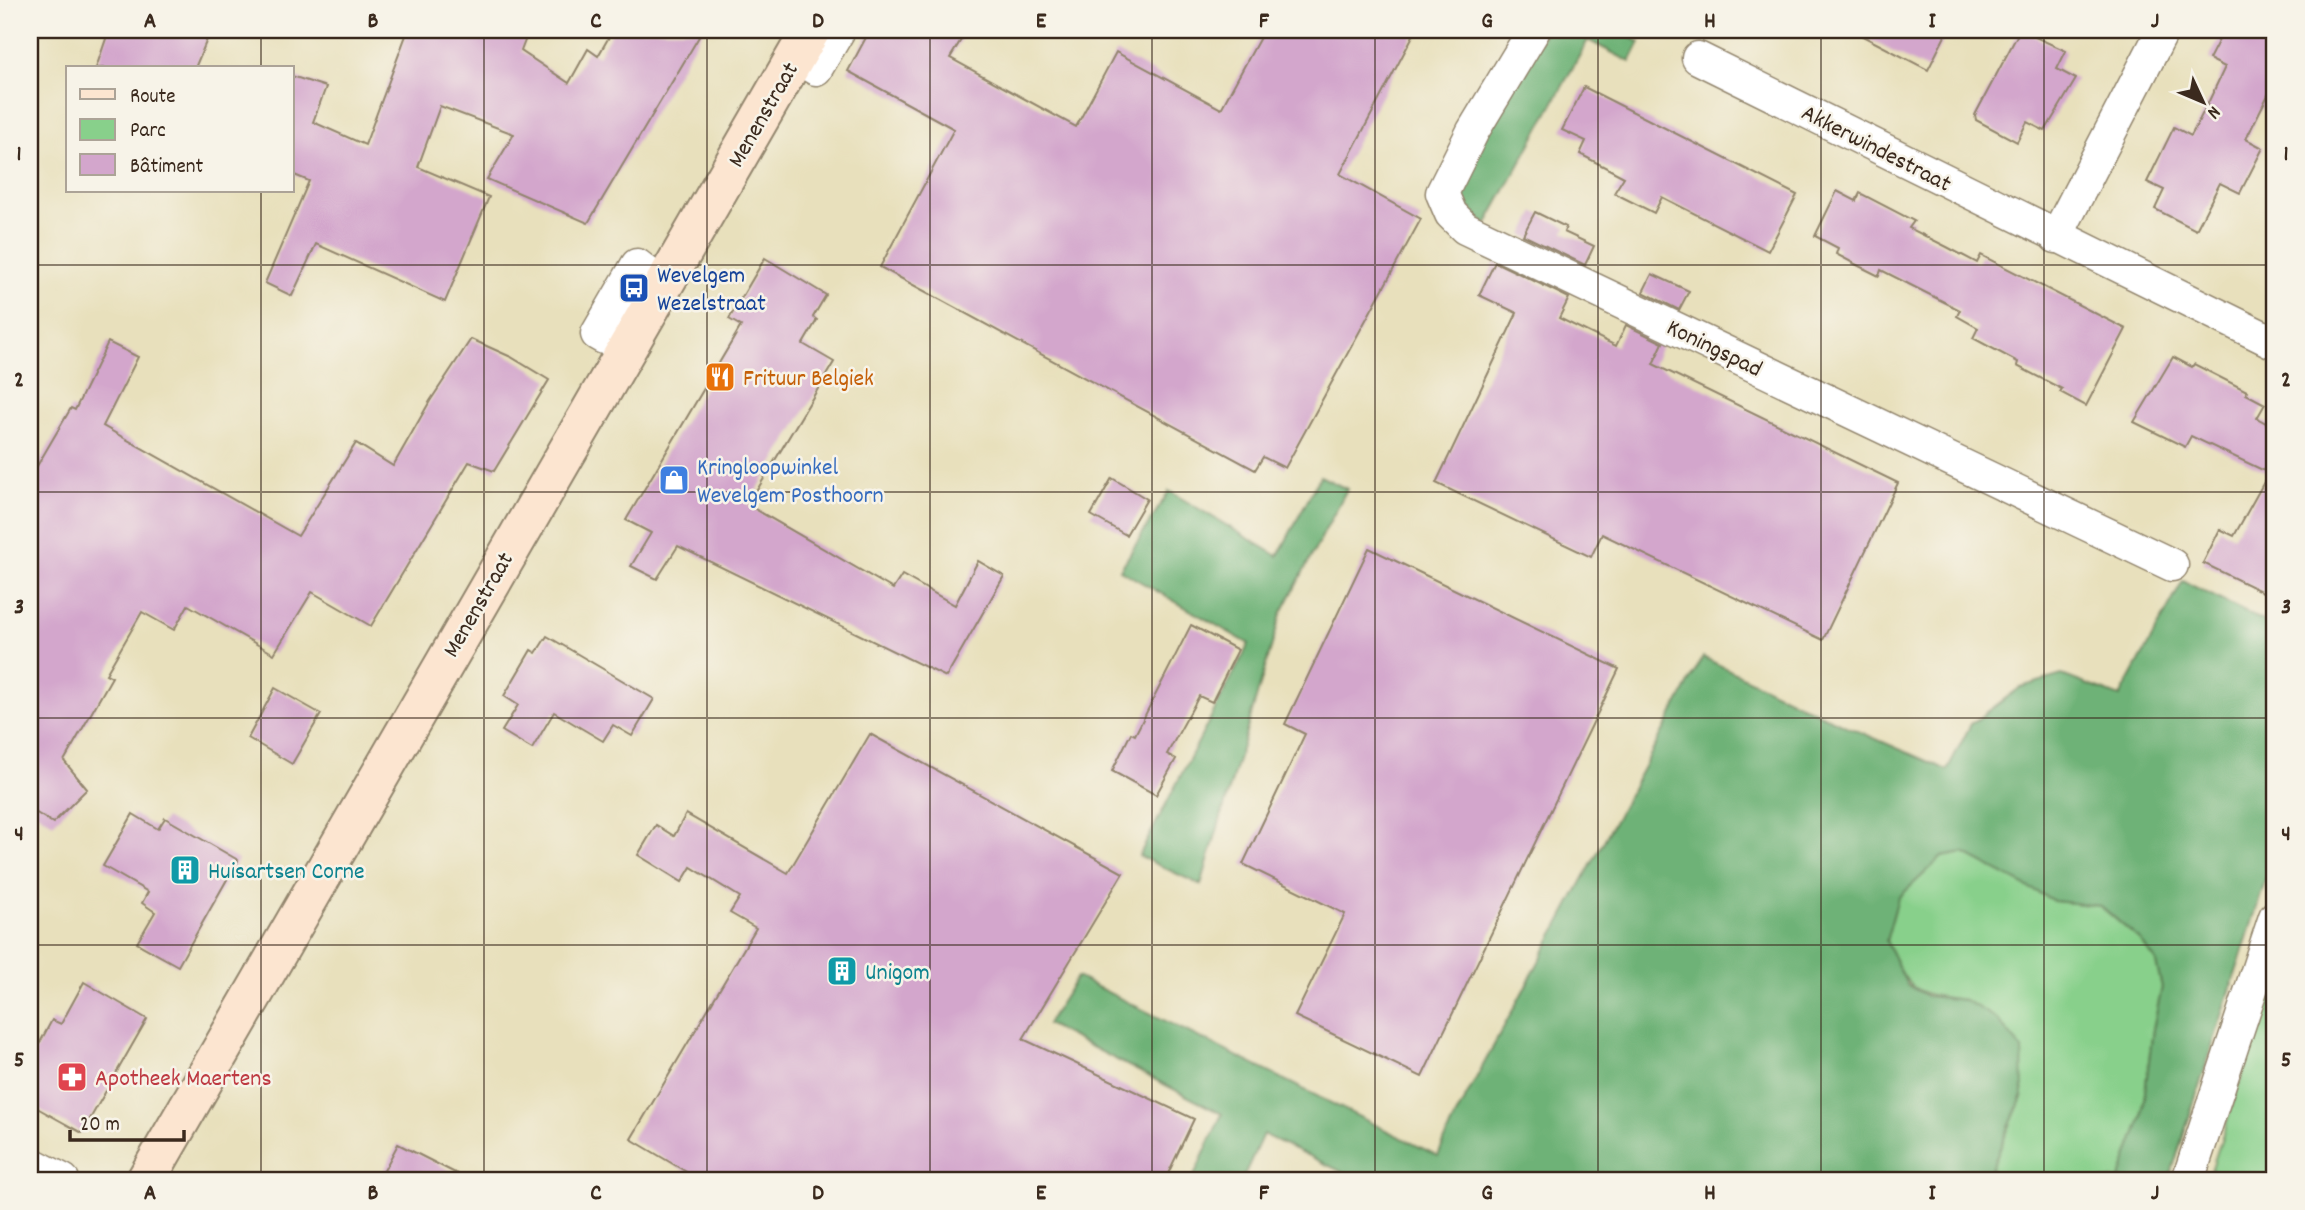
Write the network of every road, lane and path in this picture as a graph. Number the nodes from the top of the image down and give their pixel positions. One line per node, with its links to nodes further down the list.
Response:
1 (811, 30): 13 (main road, Menenstraat)
2 (825, 30): 3 (street)
3 (839, 30)
4 (1534, 30): 9 (street, Koningspad)
5 (2163, 30): 7 (street)
6 (1698, 58): 7 (street, Akkerwindestraat)
7 (2056, 237): 8 (street, Akkerwindestraat)
8 (2275, 343)
9 (2172, 565)
10 (2275, 917): 14 (street)
11 (30, 1163): 12 (street)
12 (63, 1180)
13 (146, 1180)
14 (2188, 1180)

